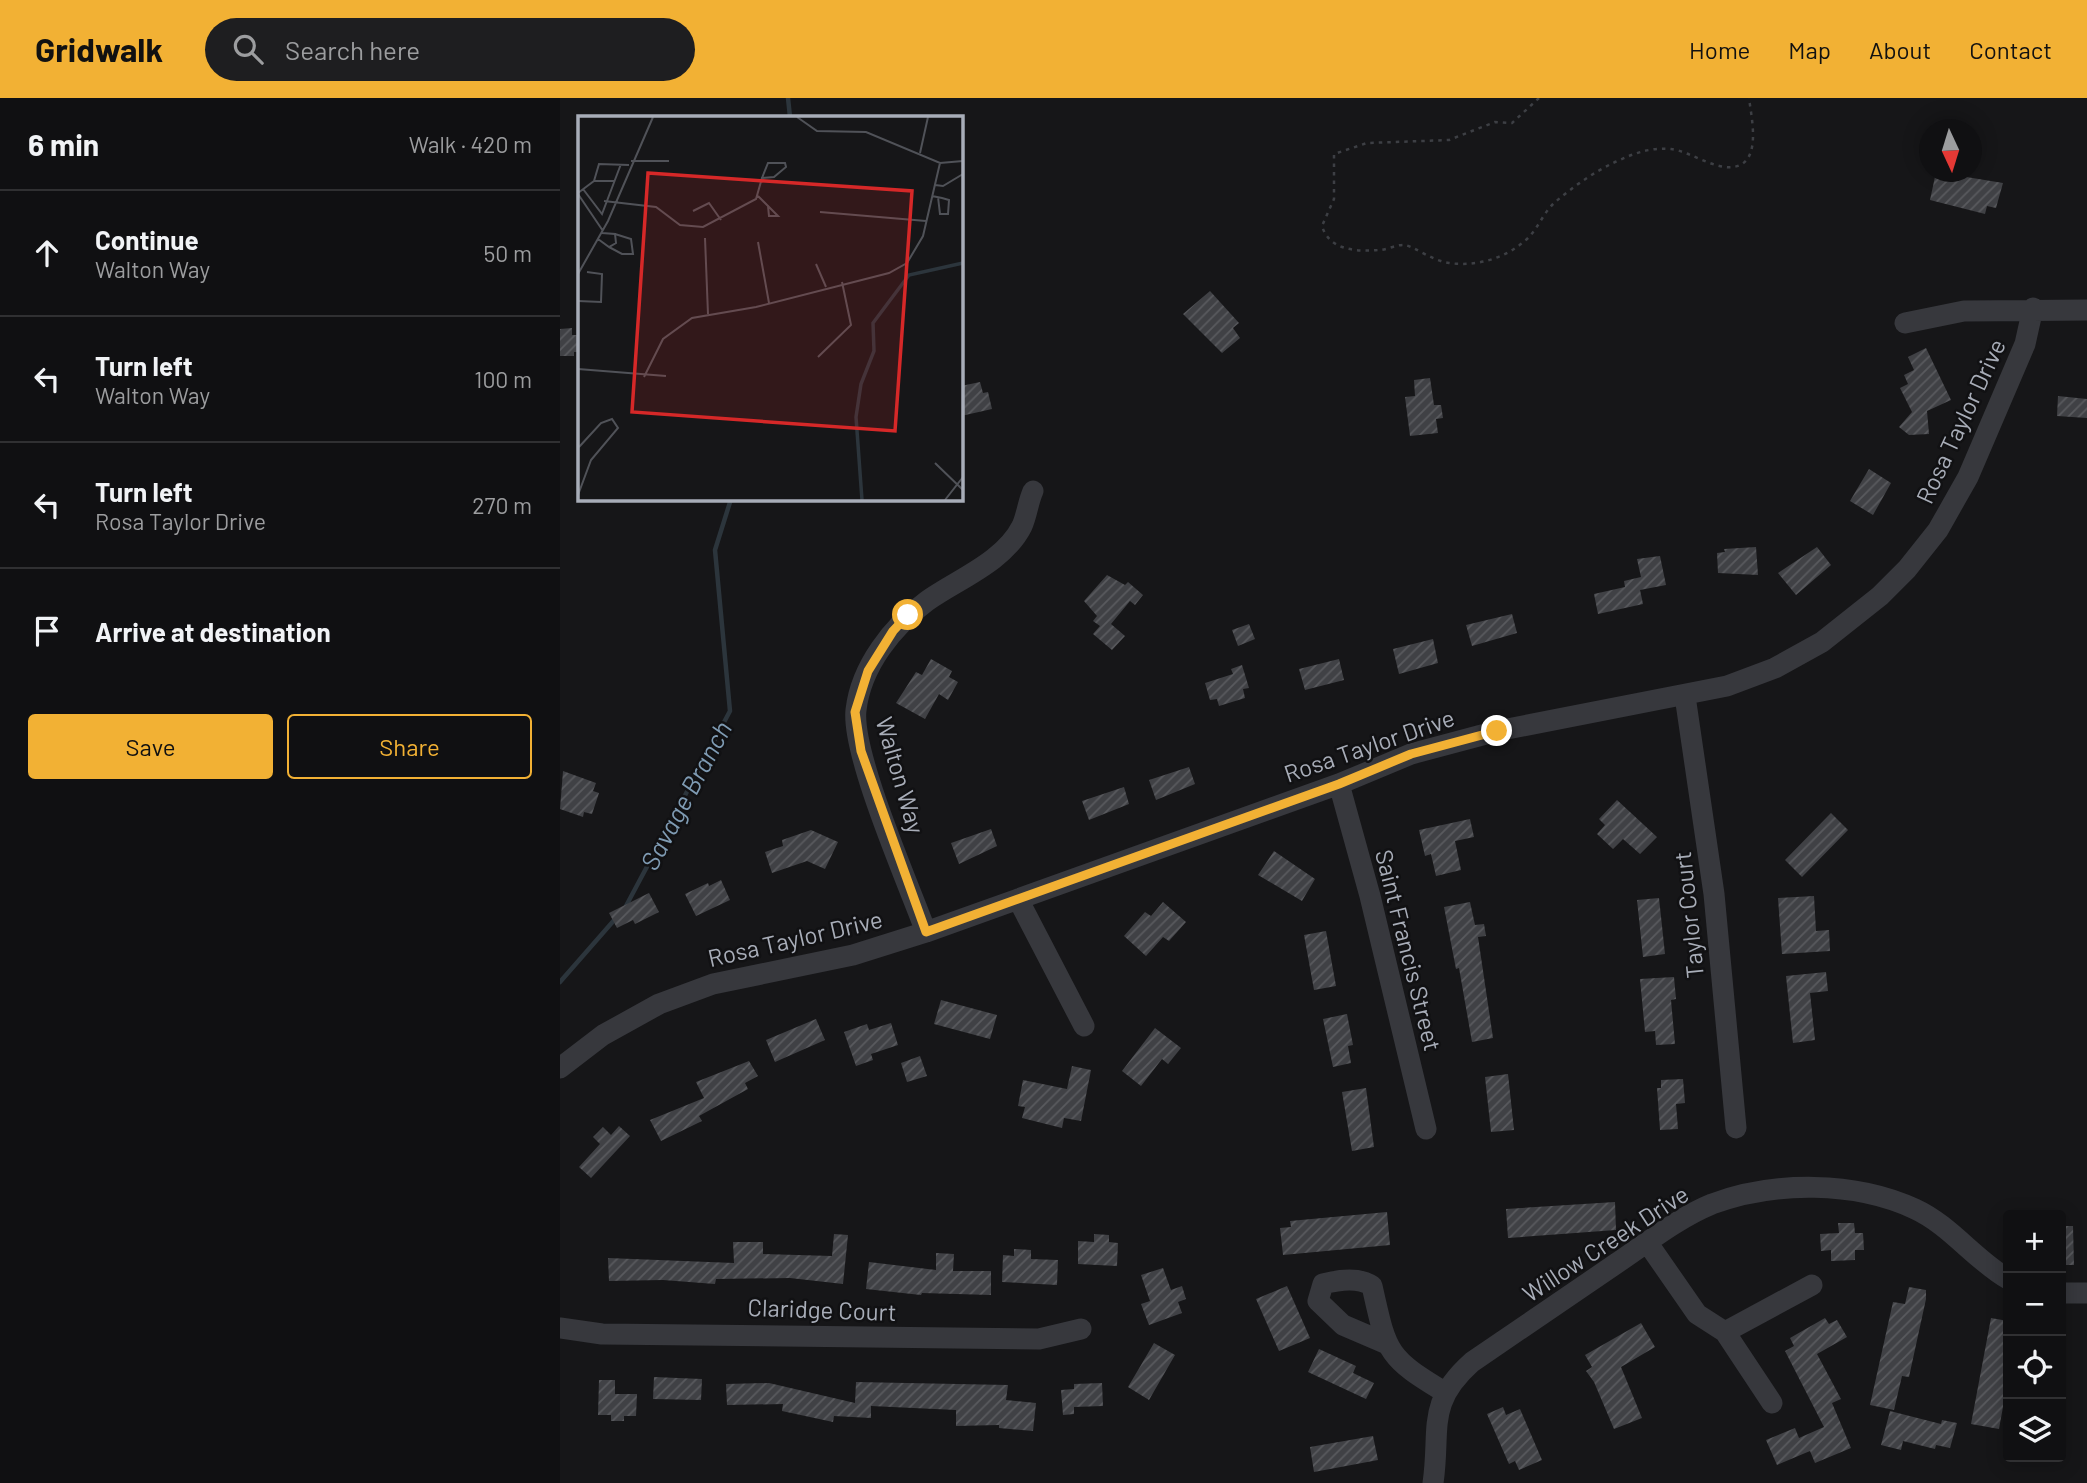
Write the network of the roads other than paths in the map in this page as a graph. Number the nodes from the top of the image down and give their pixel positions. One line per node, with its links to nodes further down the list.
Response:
1 (2033, 308): 2 (street); 3 (street); 5 (street, Rosa Taylor Drive)
2 (2087, 310)
3 (1905, 323)
4 (1034, 491): 8 (street, Walton Way)
5 (1685, 696): 6 (street, Rosa Taylor Drive); 11 (street, Taylor Court)
6 (1339, 784): 7 (street, Rosa Taylor Drive); 12 (street, Saint Francis Street)
7 (1018, 899): 8 (street, Rosa Taylor Drive); 9 (street)
8 (926, 932): 10 (street, Rosa Taylor Drive)
9 (1084, 1026)
10 (562, 1066)
11 (1736, 1128)
12 (1426, 1129)
13 (1647, 1242): 14 (street, Willow Creek Drive); 20 (street); 22 (street, Willow Creek Drive)
14 (2003, 1276)
15 (1812, 1285): 20 (street)
16 (2066, 1293): 17 (street)
17 (2087, 1293)
18 (560, 1328): 19 (street, Claridge Court)
19 (1082, 1329)
20 (1725, 1332): 23 (street)
21 (1385, 1343): 22 (street)
22 (1446, 1393): 24 (street, Willow Creek Drive)
23 (1772, 1403)
24 (1433, 1483)

